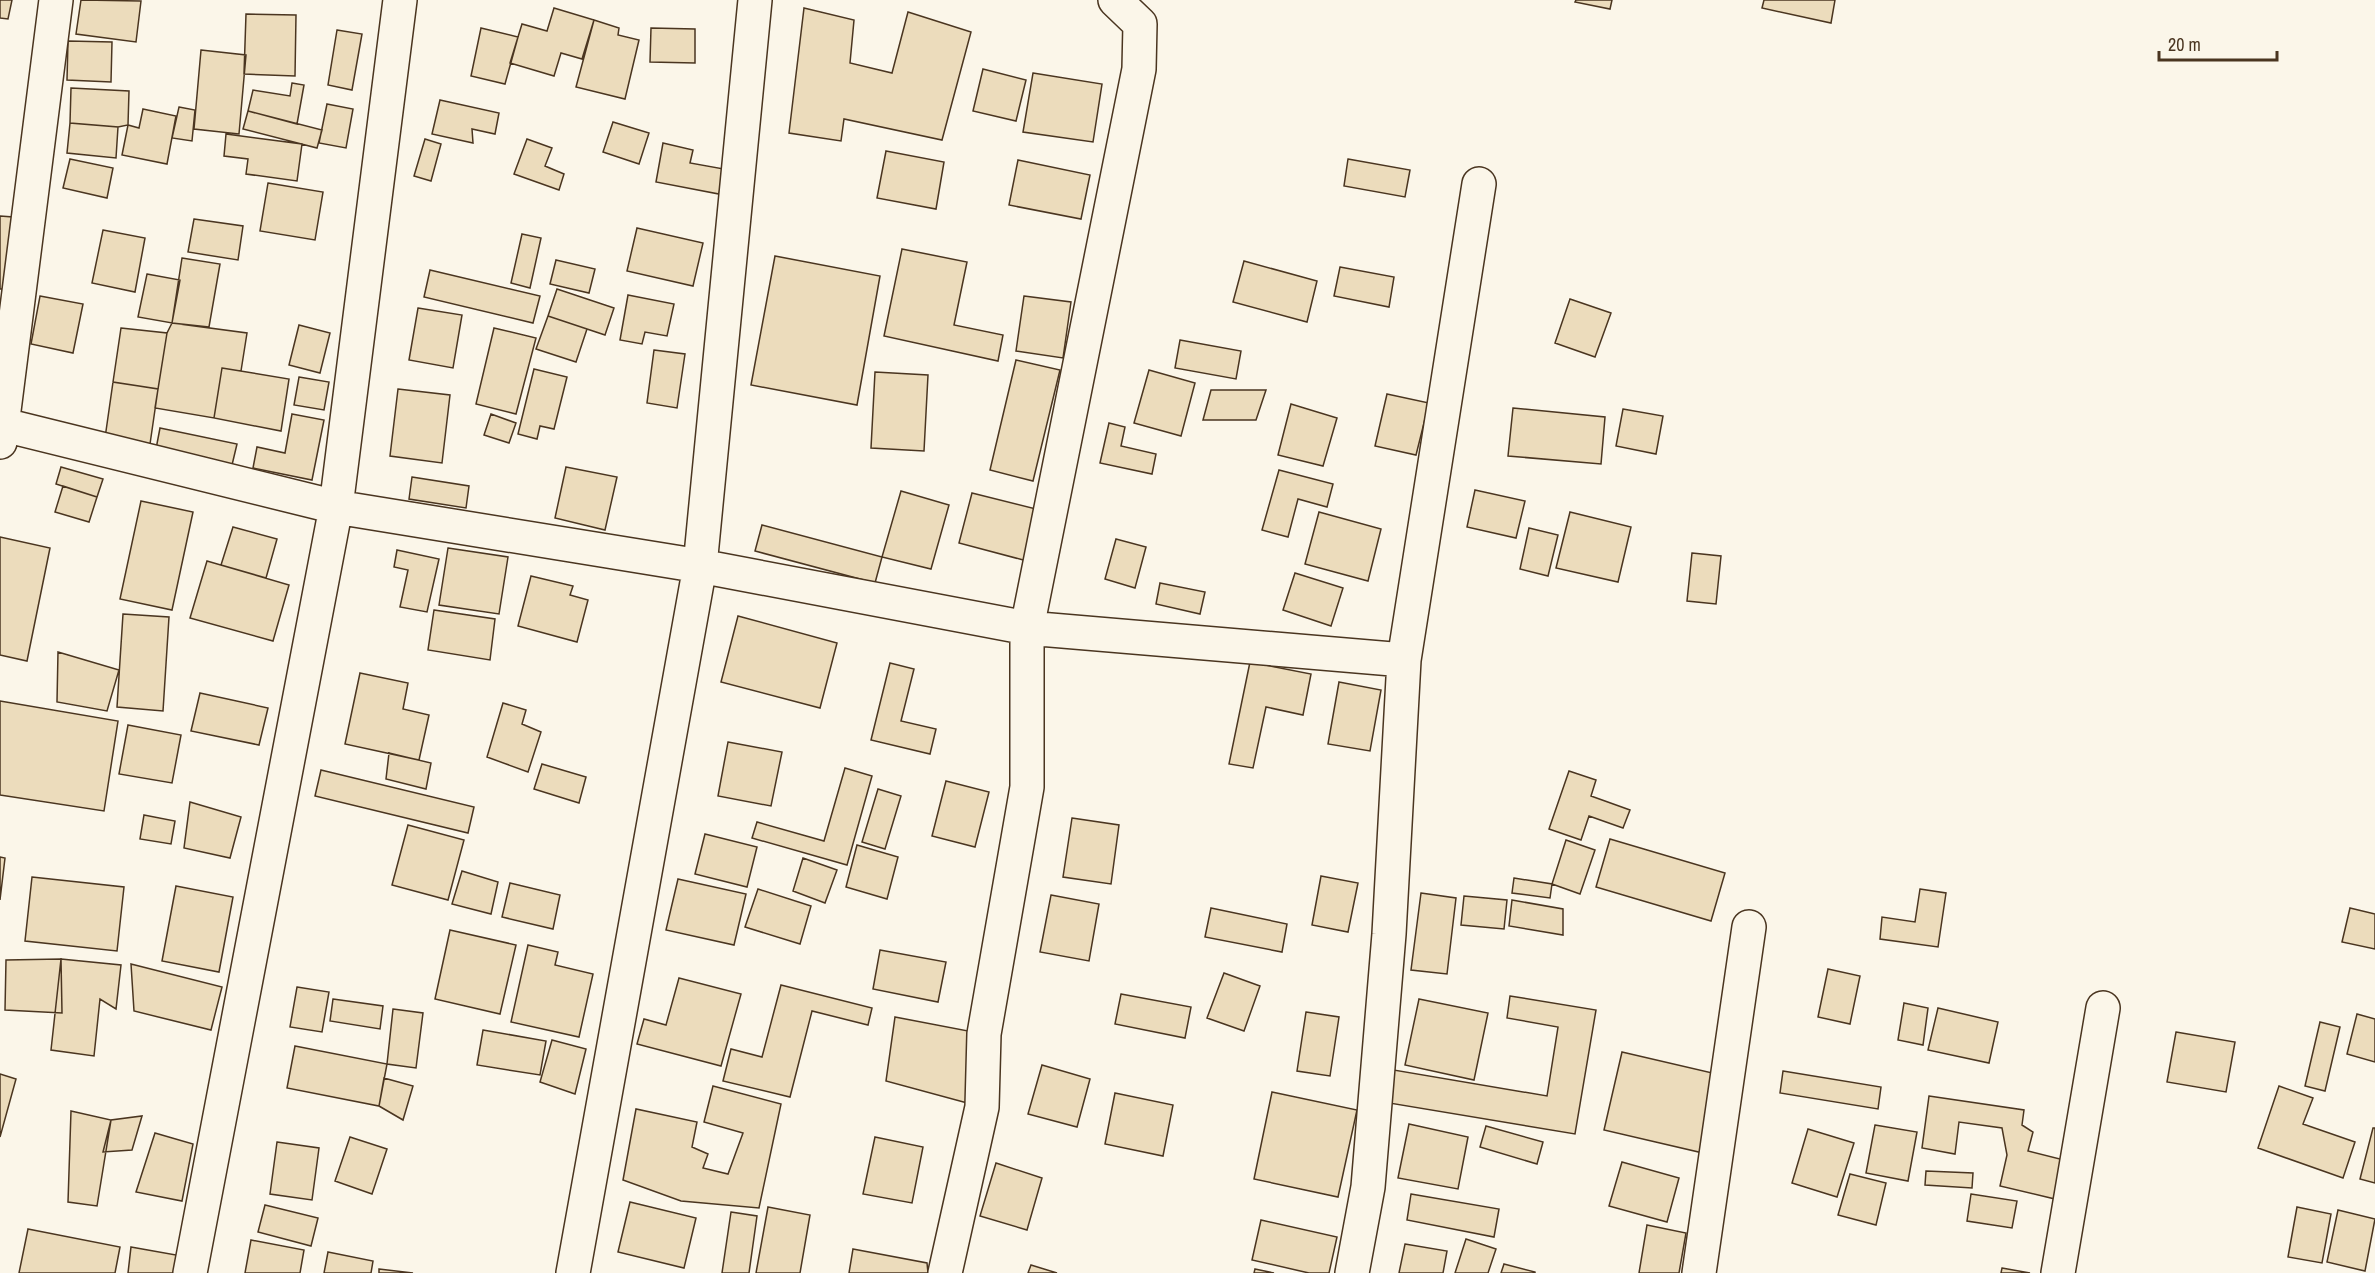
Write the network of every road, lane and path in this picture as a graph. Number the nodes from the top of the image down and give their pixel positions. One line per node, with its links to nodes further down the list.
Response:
1 (56, 0): 6 (street)
2 (400, 0): 7 (street)
3 (755, 0): 8 (street)
4 (1115, 0): 9 (street)
5 (1479, 184): 10 (street)
6 (1, 431): 7 (street)
7 (336, 507): 8 (street); 13 (street)
8 (700, 566): 9 (street); 14 (street)
9 (1027, 628): 10 (street); 15 (street)
10 (1404, 660): 16 (street)
11 (1749, 927): 17 (street)
12 (2103, 1008): 18 (street)
13 (190, 1273)
14 (573, 1273)
15 (945, 1273)
16 (1352, 1273)
17 (1699, 1273)
18 (2058, 1273)

